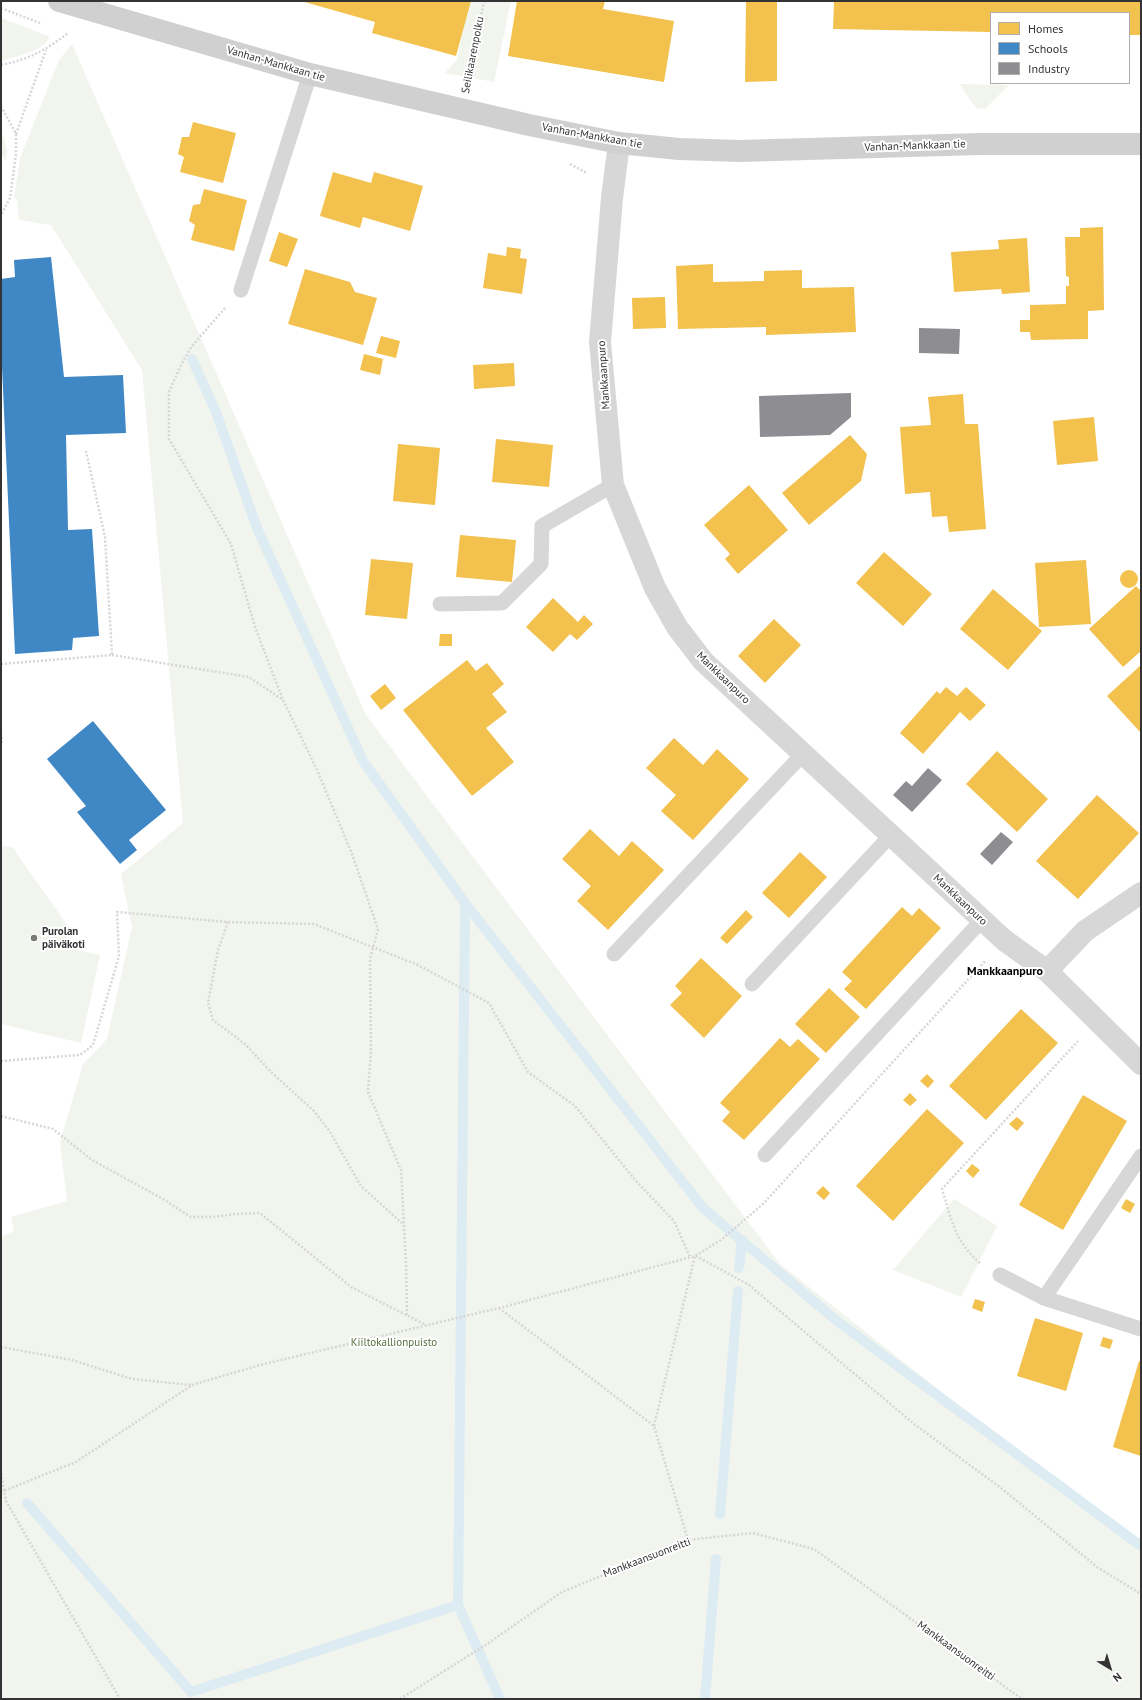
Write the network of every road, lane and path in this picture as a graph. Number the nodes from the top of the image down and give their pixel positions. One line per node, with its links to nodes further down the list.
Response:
1 (59, 1): 6 (main road, Vanhan-Mankkaan tie)
2 (484, 1): 8 (path, Seilikaarenpolku)
3 (68, 33): 4 (path)
4 (46, 50): 5 (path); 9 (path)
5 (1, 65)
6 (310, 74): 8 (main road, Vanhan-Mankkaan tie); 13 (lane)
7 (1, 106): 9 (path)
8 (463, 110): 10 (main road, Vanhan-Mankkaan tie)
9 (16, 134): 12 (path)
10 (619, 143): 11 (main road, Vanhan-Mankkaan tie); 15 (street, Mankkaanpuro)
11 (1141, 144)
12 (1, 215)
13 (241, 290): 19 (path)
14 (86, 451): 17 (path)
15 (613, 485): 16 (lane); 22 (street, Mankkaanpuro)
16 (440, 604)
17 (112, 655): 18 (path); 19 (path)
18 (1, 664)
19 (283, 700): 28 (path)
20 (1, 733): 21 (path)
21 (2, 745)
22 (803, 754): 23 (street, Mankkaanpuro); 29 (lane)
23 (891, 835): 25 (street, Mankkaanpuro); 31 (lane)
24 (1141, 893): 30 (street)
25 (982, 920): 27 (street, Mankkaanpuro); 36 (lane)
26 (228, 922): 28 (path); 33 (path); 38 (path)
27 (1004, 940): 30 (street, Mankkaanpuro); 39 (path)
28 (372, 947): 38 (path); 40 (path)
29 (614, 954)
30 (1047, 971): 32 (street, Mankkaanpuro)
31 (752, 984)
32 (1097, 1020): 34 (street, Mankkaanpuro); 41 (path)
33 (1, 1061)
34 (1141, 1064)
35 (1, 1116): 44 (path)
36 (765, 1155)
37 (1141, 1156): 42 (lane)
38 (404, 1224): 44 (path)
39 (696, 1256): 40 (path); 49 (path); 54 (path)
40 (690, 1257): 43 (path)
41 (1000, 1275): 42 (lane)
42 (1044, 1298): 46 (lane)
43 (499, 1308): 45 (path); 49 (path)
44 (406, 1315): 45 (path)
45 (425, 1325): 48 (path)
46 (1141, 1329)
47 (1, 1347): 48 (path)
48 (192, 1385): 51 (path)
49 (654, 1426): 53 (path)
50 (1, 1473): 51 (path)
51 (5, 1490): 52 (path); 55 (path)
52 (1, 1492)
53 (688, 1540): 56 (path, Mankkaansuonreitti); 57 (path, Mankkaansuonreitti)
54 (1141, 1594)
55 (120, 1699)
56 (400, 1699)
57 (1022, 1699)

